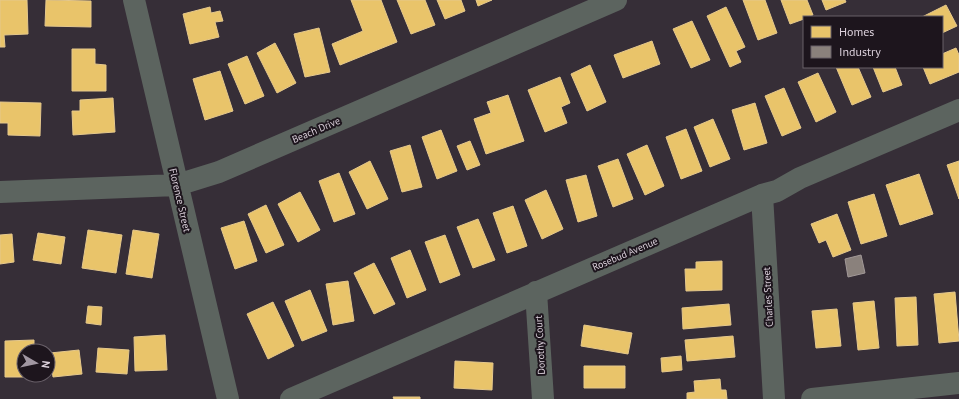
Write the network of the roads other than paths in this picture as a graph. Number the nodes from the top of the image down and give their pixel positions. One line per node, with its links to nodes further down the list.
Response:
1 (134, 0): 4 (street, Florence Street)
2 (616, 0): 4 (street, Beach Drive)
3 (959, 110): 6 (street, Rosebud Avenue)
4 (177, 185): 5 (street, Beach Drive); 10 (street, Florence Street)
5 (0, 192)
6 (762, 195): 7 (street, Rosebud Avenue); 12 (street, Charles Street)
7 (536, 292): 9 (street, Rosebud Avenue); 11 (street, Dorothy Court)
8 (959, 383): 13 (street)
9 (304, 396)
10 (228, 399)
11 (543, 399)
12 (774, 399)
13 (812, 399)

